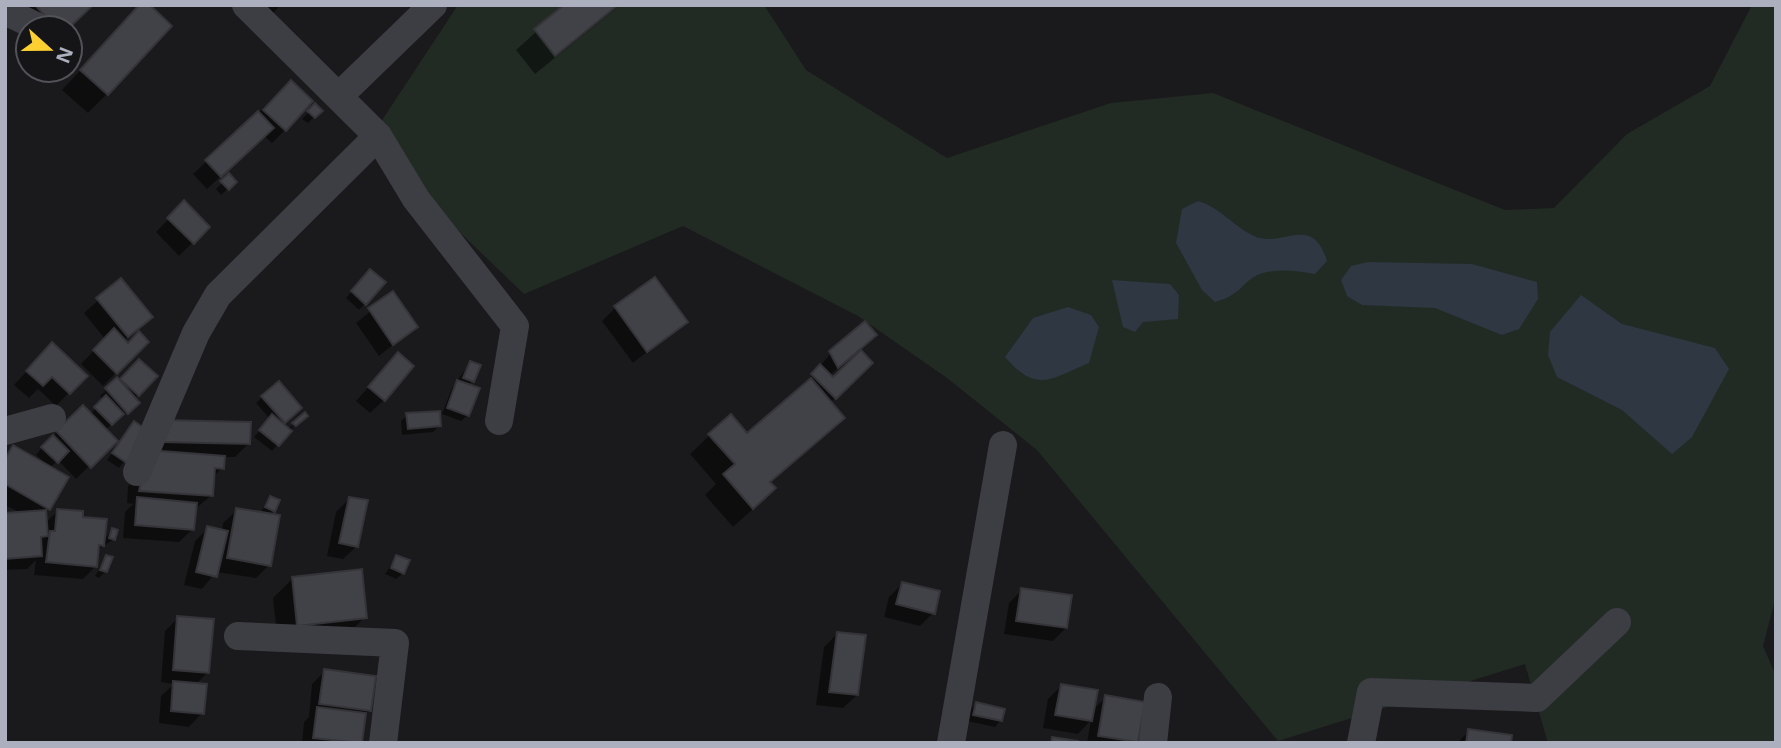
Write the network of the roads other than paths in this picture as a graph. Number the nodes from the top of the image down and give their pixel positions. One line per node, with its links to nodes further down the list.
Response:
1 (246, 5): 3 (street)
2 (433, 5): 3 (street)
3 (339, 96): 4 (street)
4 (378, 136): 6 (street); 9 (street)
5 (52, 418): 7 (street)
6 (499, 421)
7 (5, 431)
8 (1003, 445): 14 (street)
9 (137, 472)
10 (1617, 622): 16 (street)
11 (238, 636): 13 (street)
12 (1158, 697): 15 (street)
13 (383, 743)
14 (951, 743)
15 (1153, 743)
16 (1361, 743)

